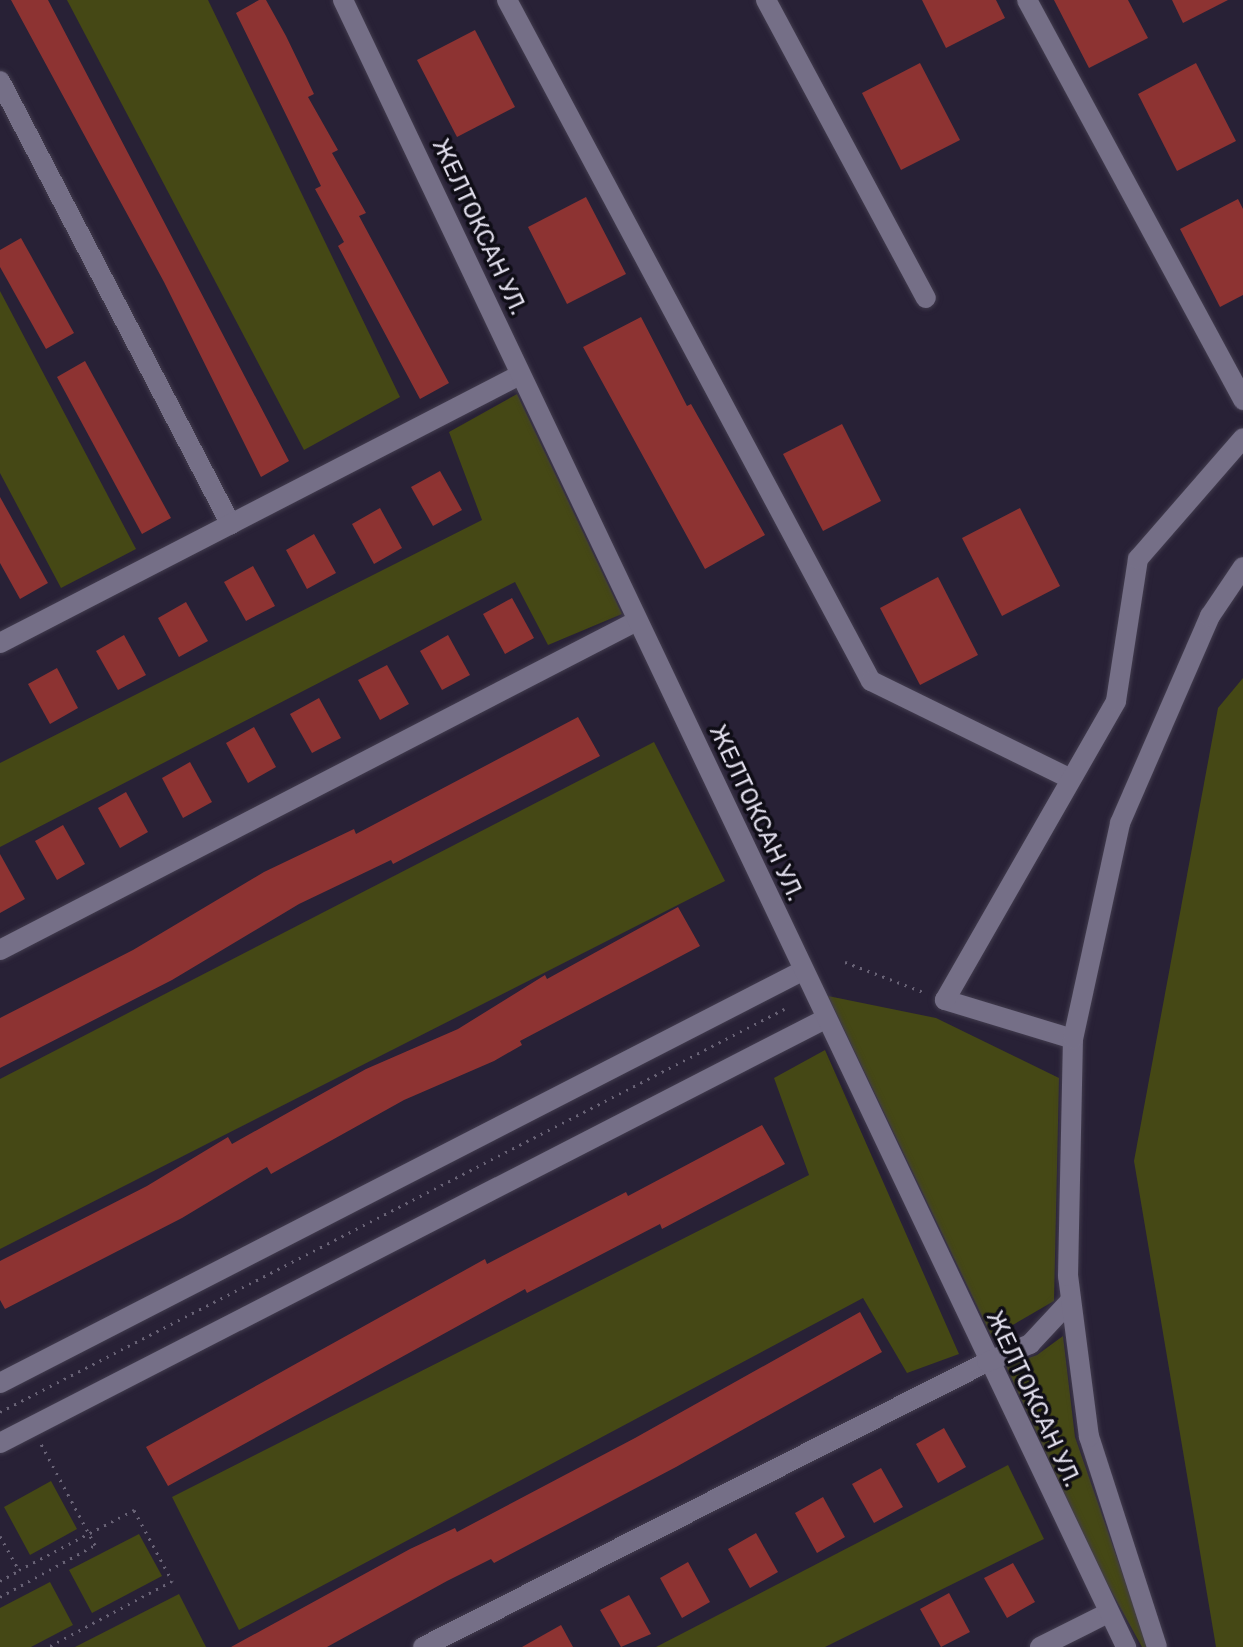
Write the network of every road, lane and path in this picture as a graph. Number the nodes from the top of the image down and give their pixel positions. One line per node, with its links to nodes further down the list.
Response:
1 (343, 0): 7 (street, ЖЕЛТОКСАН УЛ.)
2 (507, 0): 14 (street)
3 (766, 0): 6 (street)
4 (1027, 0): 8 (street)
5 (0, 81): 10 (street)
6 (926, 298)
7 (520, 375): 10 (street); 12 (street, ЖЕЛТОКСАН УЛ.)
8 (1243, 400)
9 (1243, 438): 14 (street)
10 (231, 524): 13 (street)
11 (1243, 567): 22 (street)
12 (637, 621): 15 (street); 17 (street, ЖЕЛТОКСАН УЛ.)
13 (0, 643)
14 (1069, 778): 18 (street)
15 (0, 950)
16 (845, 962): 18 (path)
17 (802, 971): 20 (street, ЖЕЛТОКСАН УЛ.); 21 (street)
18 (945, 1000): 22 (street)
19 (784, 1009): 23 (path)
20 (825, 1019): 24 (street); 37 (street, ЖЕЛТОКСАН УЛ.)
21 (687, 1030): 23 (path); 25 (street)
22 (1073, 1039): 33 (street)
23 (698, 1053): 24 (path); 26 (path)
24 (710, 1077): 27 (street)
25 (538, 1107): 26 (path); 28 (street)
26 (549, 1130): 27 (path); 29 (path)
27 (561, 1154): 30 (street)
28 (385, 1185): 29 (path); 31 (street)
29 (397, 1208): 30 (path); 32 (path)
30 (409, 1232): 34 (street)
31 (243, 1258): 32 (path); 35 (street)
32 (254, 1281): 34 (path); 36 (path)
33 (1071, 1300): 37 (street); 53 (street)
34 (266, 1306): 38 (street)
35 (94, 1335): 36 (path); 39 (street)
36 (105, 1358): 38 (path); 40 (path)
37 (987, 1362): 48 (street, ЖЕЛТОКСАН УЛ.); 50 (street)
38 (118, 1382): 41 (street)
39 (0, 1383)
40 (0, 1412)
41 (31, 1426): 42 (street); 43 (path)
42 (0, 1443)
43 (90, 1534): 45 (path); 47 (path); 49 (path)
44 (0, 1536): 45 (path)
45 (19, 1570): 46 (path)
46 (0, 1581)
47 (0, 1597)
48 (1106, 1614): 51 (street); 52 (street, ЖЕЛТОКСАН УЛ.)
49 (48, 1647)
50 (423, 1647)
51 (1040, 1647)
52 (1126, 1647)
53 (1157, 1647)

